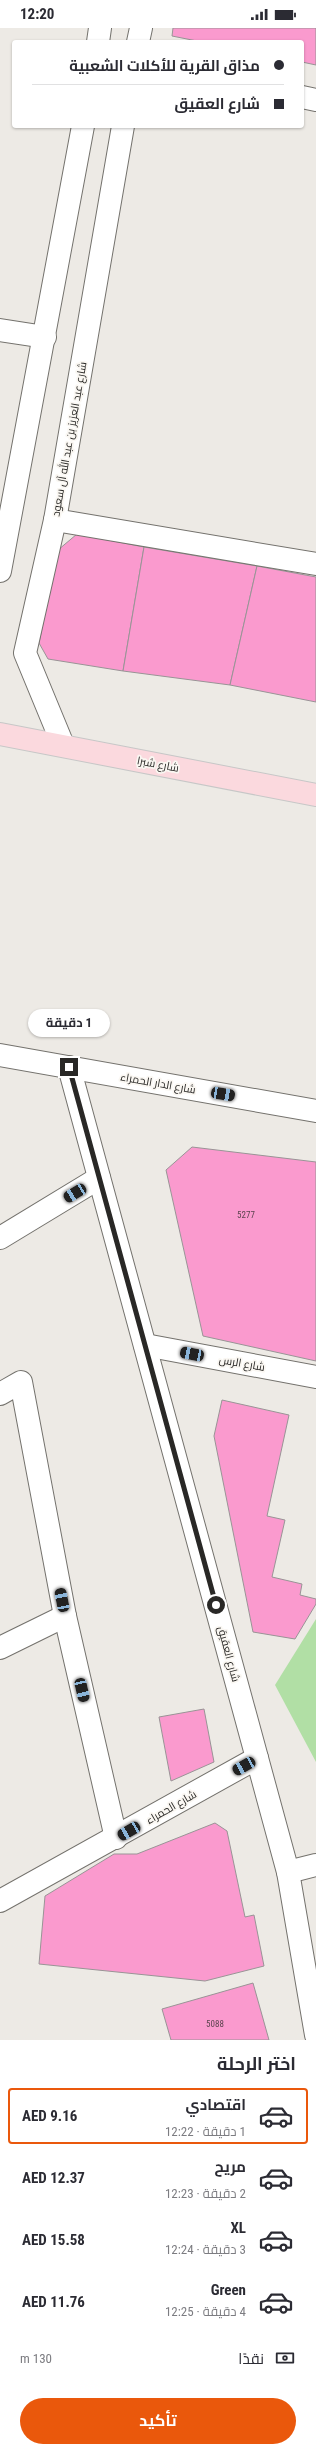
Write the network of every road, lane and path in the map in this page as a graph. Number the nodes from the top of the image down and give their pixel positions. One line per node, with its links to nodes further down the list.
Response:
1 (100, 28): 3 (street)
2 (141, 28): 4 (street)
3 (98, 40)
4 (138, 40)
5 (304, 97): 6 (street)
6 (316, 100)
7 (83, 128): 10 (street)
8 (123, 128): 11 (street, شارع عبد العزيز بن عبد الله آل سعود)
9 (0, 330): 10 (street)
10 (45, 337): 13 (street)
11 (54, 520): 12 (street); 15 (street, شارع عبد العزيز بن عبد الله آل سعود)
12 (316, 564)
13 (0, 571)
14 (0, 734): 15 (main road, شارع شبرا)
15 (63, 745): 16 (main road, شارع شبرا)
16 (316, 795)
17 (0, 1055): 18 (street, شارع الدار الحمراء)
18 (69, 1067): 19 (street, شارع الدار الحمراء); 20 (street, شارع العقيق)
19 (316, 1111)
20 (100, 1178): 21 (street); 22 (street, شارع العقيق)
21 (0, 1238)
22 (145, 1345): 23 (street, شارع الرس); 27 (street, شارع العقيق)
23 (316, 1377)
24 (0, 1394): 25 (street)
25 (65, 1616): 26 (street); 28 (street)
26 (0, 1648)
27 (257, 1758): 28 (street, شارع الحمراء); 30 (street, شارع العقيق)
28 (116, 1838): 31 (street, شارع الحمراء)
29 (316, 1865): 30 (street)
30 (288, 1872): 32 (street, شارع العقيق)
31 (0, 1901)
32 (316, 2035)

